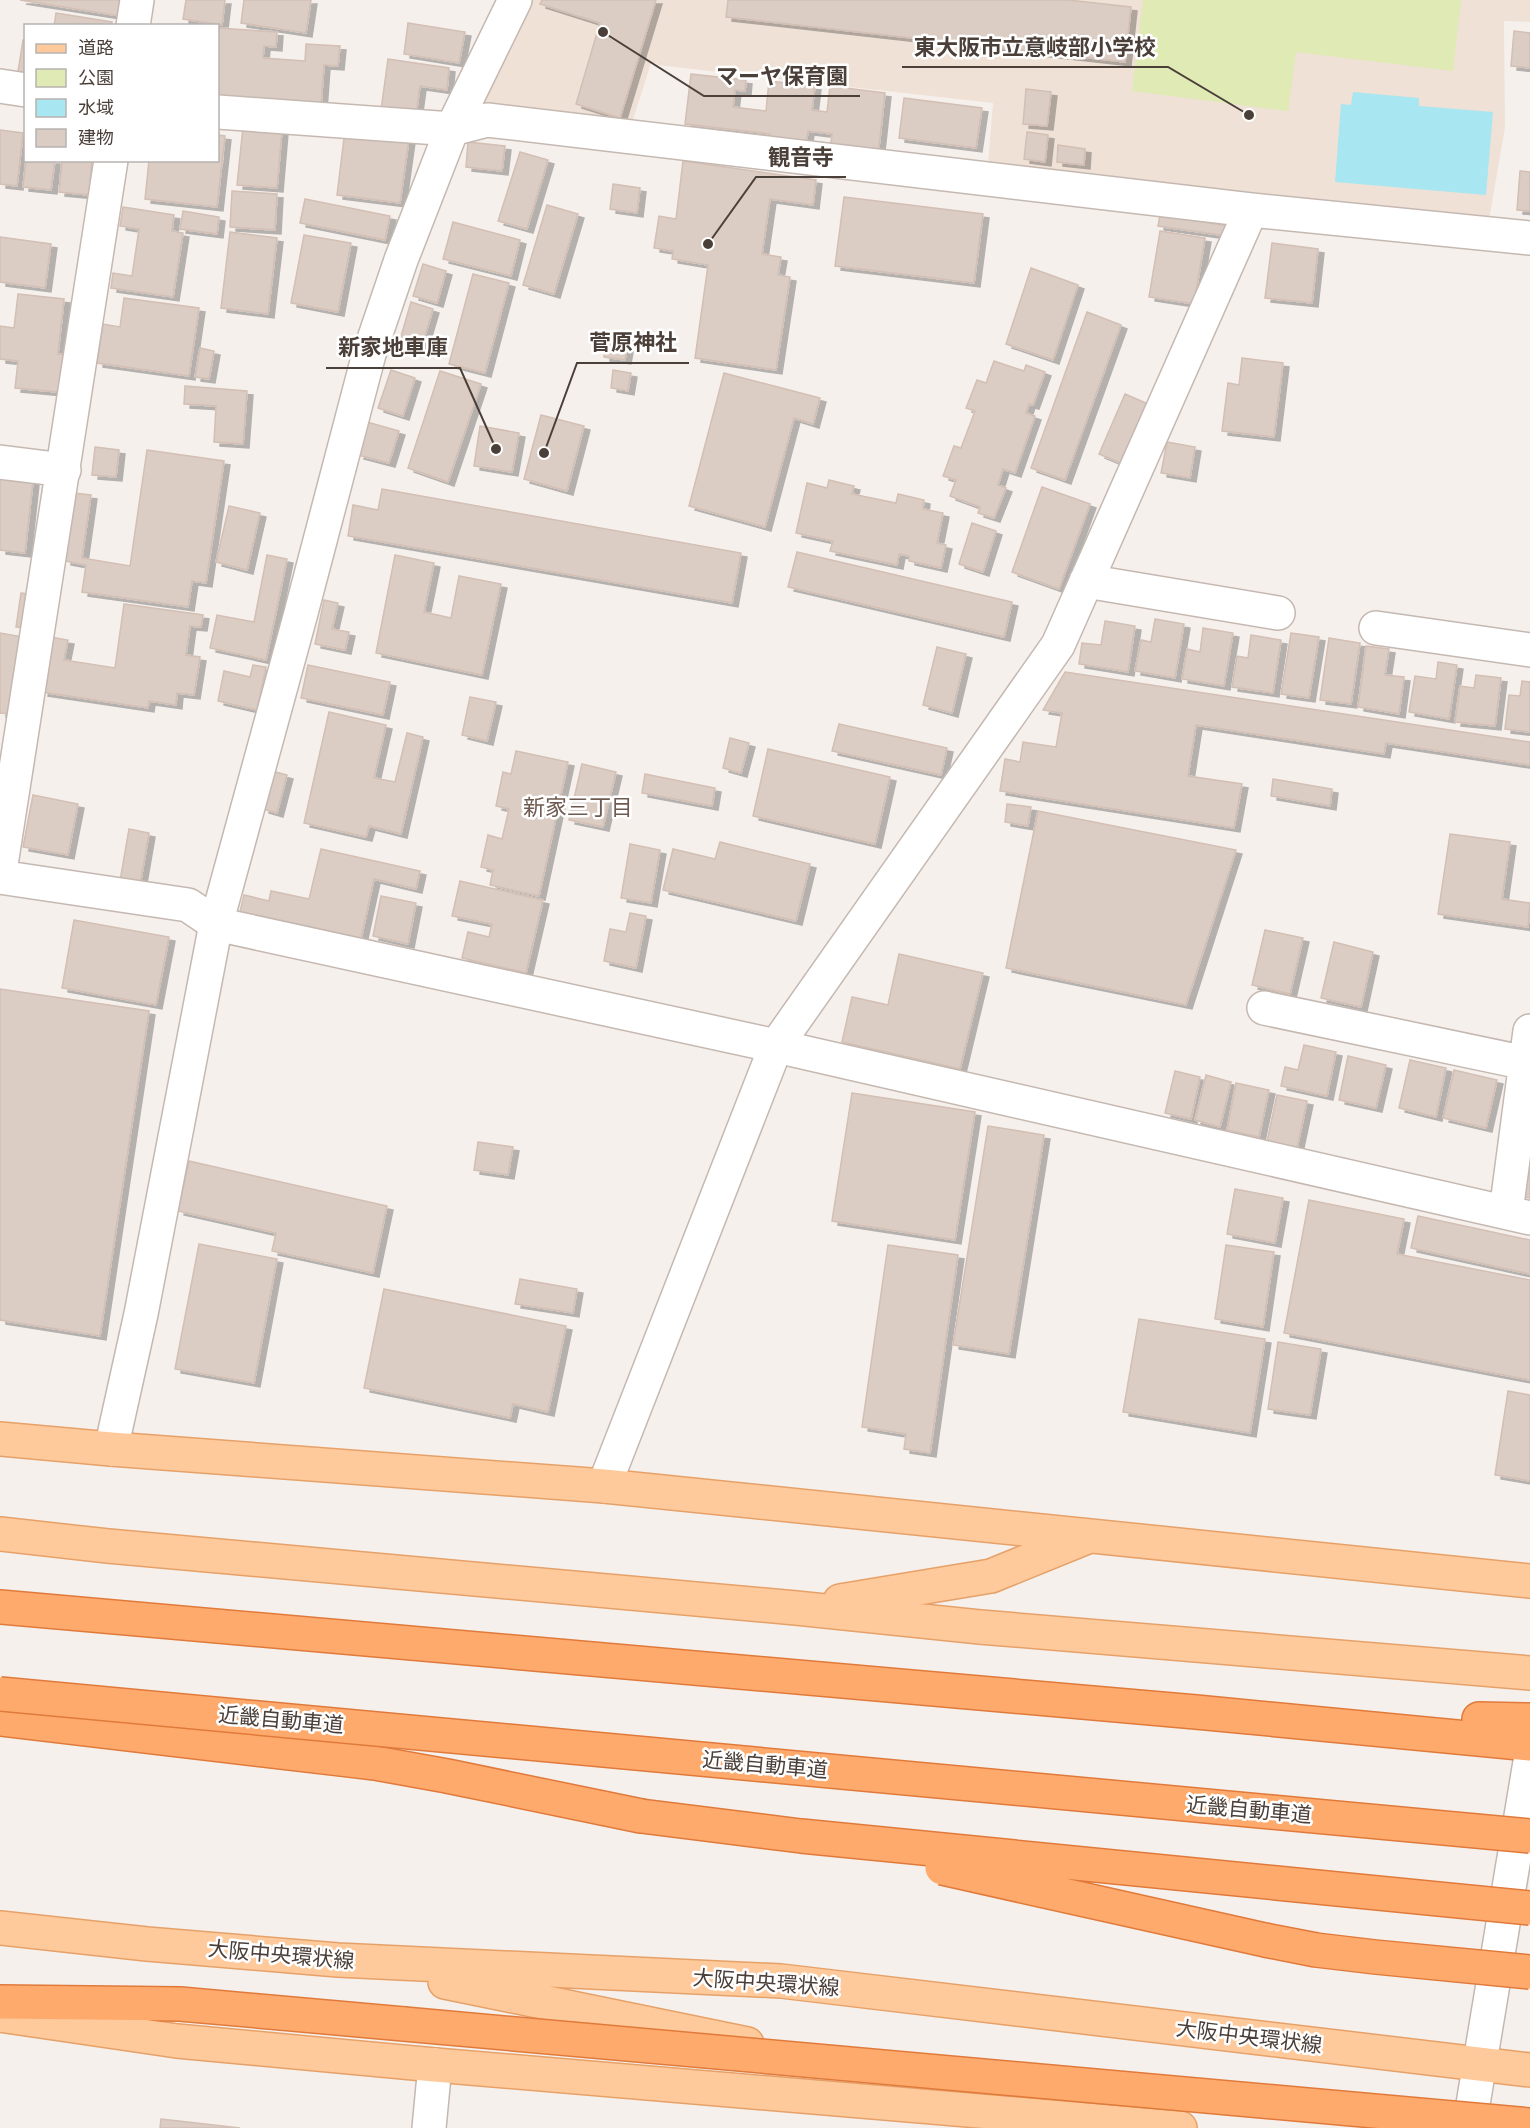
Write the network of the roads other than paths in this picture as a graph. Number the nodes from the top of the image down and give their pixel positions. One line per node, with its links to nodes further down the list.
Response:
1 (137, 0): 3 (street)
2 (515, 0): 7 (street)
3 (133, 24)
4 (0, 86): 5 (street)
5 (24, 90)
6 (219, 112): 7 (street)
7 (452, 129): 9 (street); 19 (street)
8 (111, 162): 12 (street)
9 (1251, 210): 10 (street); 13 (street)
10 (1530, 238)
11 (0, 462): 12 (street)
12 (64, 470): 17 (street)
13 (1086, 581): 14 (street); 21 (street)
14 (1278, 614)
15 (1376, 628): 16 (street)
16 (1530, 650)
17 (0, 871)
18 (0, 877): 19 (street)
19 (216, 924): 21 (street); 25 (street)
20 (1264, 1008): 22 (street)
21 (776, 1046): 23 (street); 26 (street)
22 (1528, 1047): 23 (street)
23 (1518, 1215)
24 (0, 1439): 25 (main road)
25 (111, 1449): 26 (main road)
26 (604, 1486): 28 (main road)
27 (0, 1534): 31 (main road)
28 (1091, 1535): 29 (main road); 31 (main road)
29 (1530, 1581)
30 (0, 1607): 34 (highway)
31 (796, 1608): 32 (main road)
32 (1530, 1673)
33 (0, 1694): 40 (highway, 近畿自動車道, bridge)
34 (1196, 1712): 36 (highway); 37 (highway)
35 (0, 1719): 39 (highway, bridge)
36 (1530, 1720)
37 (1530, 1744)
38 (1530, 1762): 47 (street)
39 (801, 1836): 41 (highway, bridge); 44 (highway, bridge)
40 (1530, 1836)
41 (1530, 1908)
42 (0, 1928): 43 (main road, 大阪中央環状線)
43 (338, 1960): 47 (main road, 大阪中央環状線); 52 (main road)
44 (1530, 1972)
45 (0, 2002): 50 (highway, bridge)
46 (0, 2014): 48 (main road)
47 (1480, 2064): 49 (main road, 大阪中央環状線); 53 (street)
48 (435, 2065): 51 (street); 52 (main road)
49 (1530, 2070)
50 (1530, 2125)
51 (429, 2128)
52 (1179, 2128)
53 (1469, 2128)

